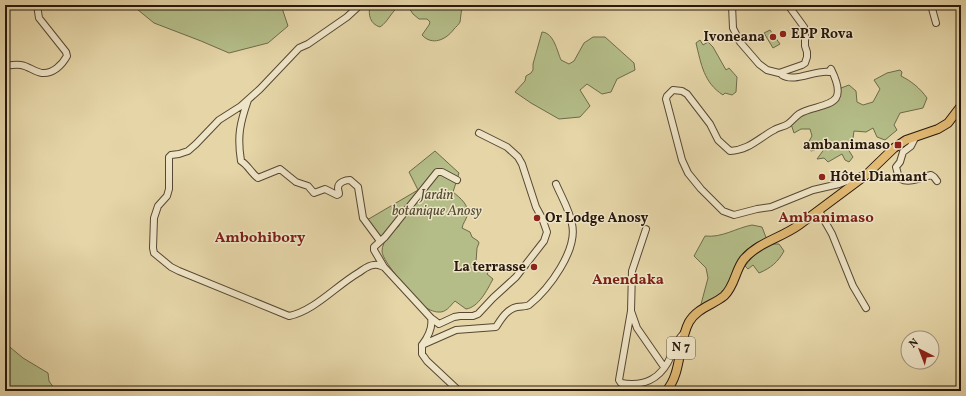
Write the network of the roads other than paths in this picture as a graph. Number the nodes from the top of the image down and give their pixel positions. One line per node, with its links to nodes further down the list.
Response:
1 (37, 5): 7 (street)
2 (360, 5): 9 (street)
3 (732, 5): 8 (street)
4 (788, 5): 8 (street)
5 (931, 5): 6 (street)
6 (936, 23)
7 (5, 66)
8 (782, 73): 13 (street)
9 (249, 98): 19 (street); 20 (street)
10 (961, 106): 12 (main road, N 7)
11 (479, 133): 23 (street)
12 (915, 138): 13 (main road, N 7); 15 (street)
13 (866, 175): 17 (main road, N 7)
14 (457, 180): 19 (street)
15 (936, 181)
16 (556, 184): 25 (street)
17 (818, 211): 21 (street); 24 (main road, N 7)
18 (646, 229): 22 (street)
19 (380, 242): 20 (street)
20 (384, 266): 23 (street)
21 (866, 308)
22 (631, 311): 26 (street); 26 (street)
23 (431, 318): 25 (street)
24 (686, 332): 26 (street); 28 (main road, N 7)
25 (422, 345): 27 (street)
26 (664, 367)
27 (458, 391)
28 (666, 391)

